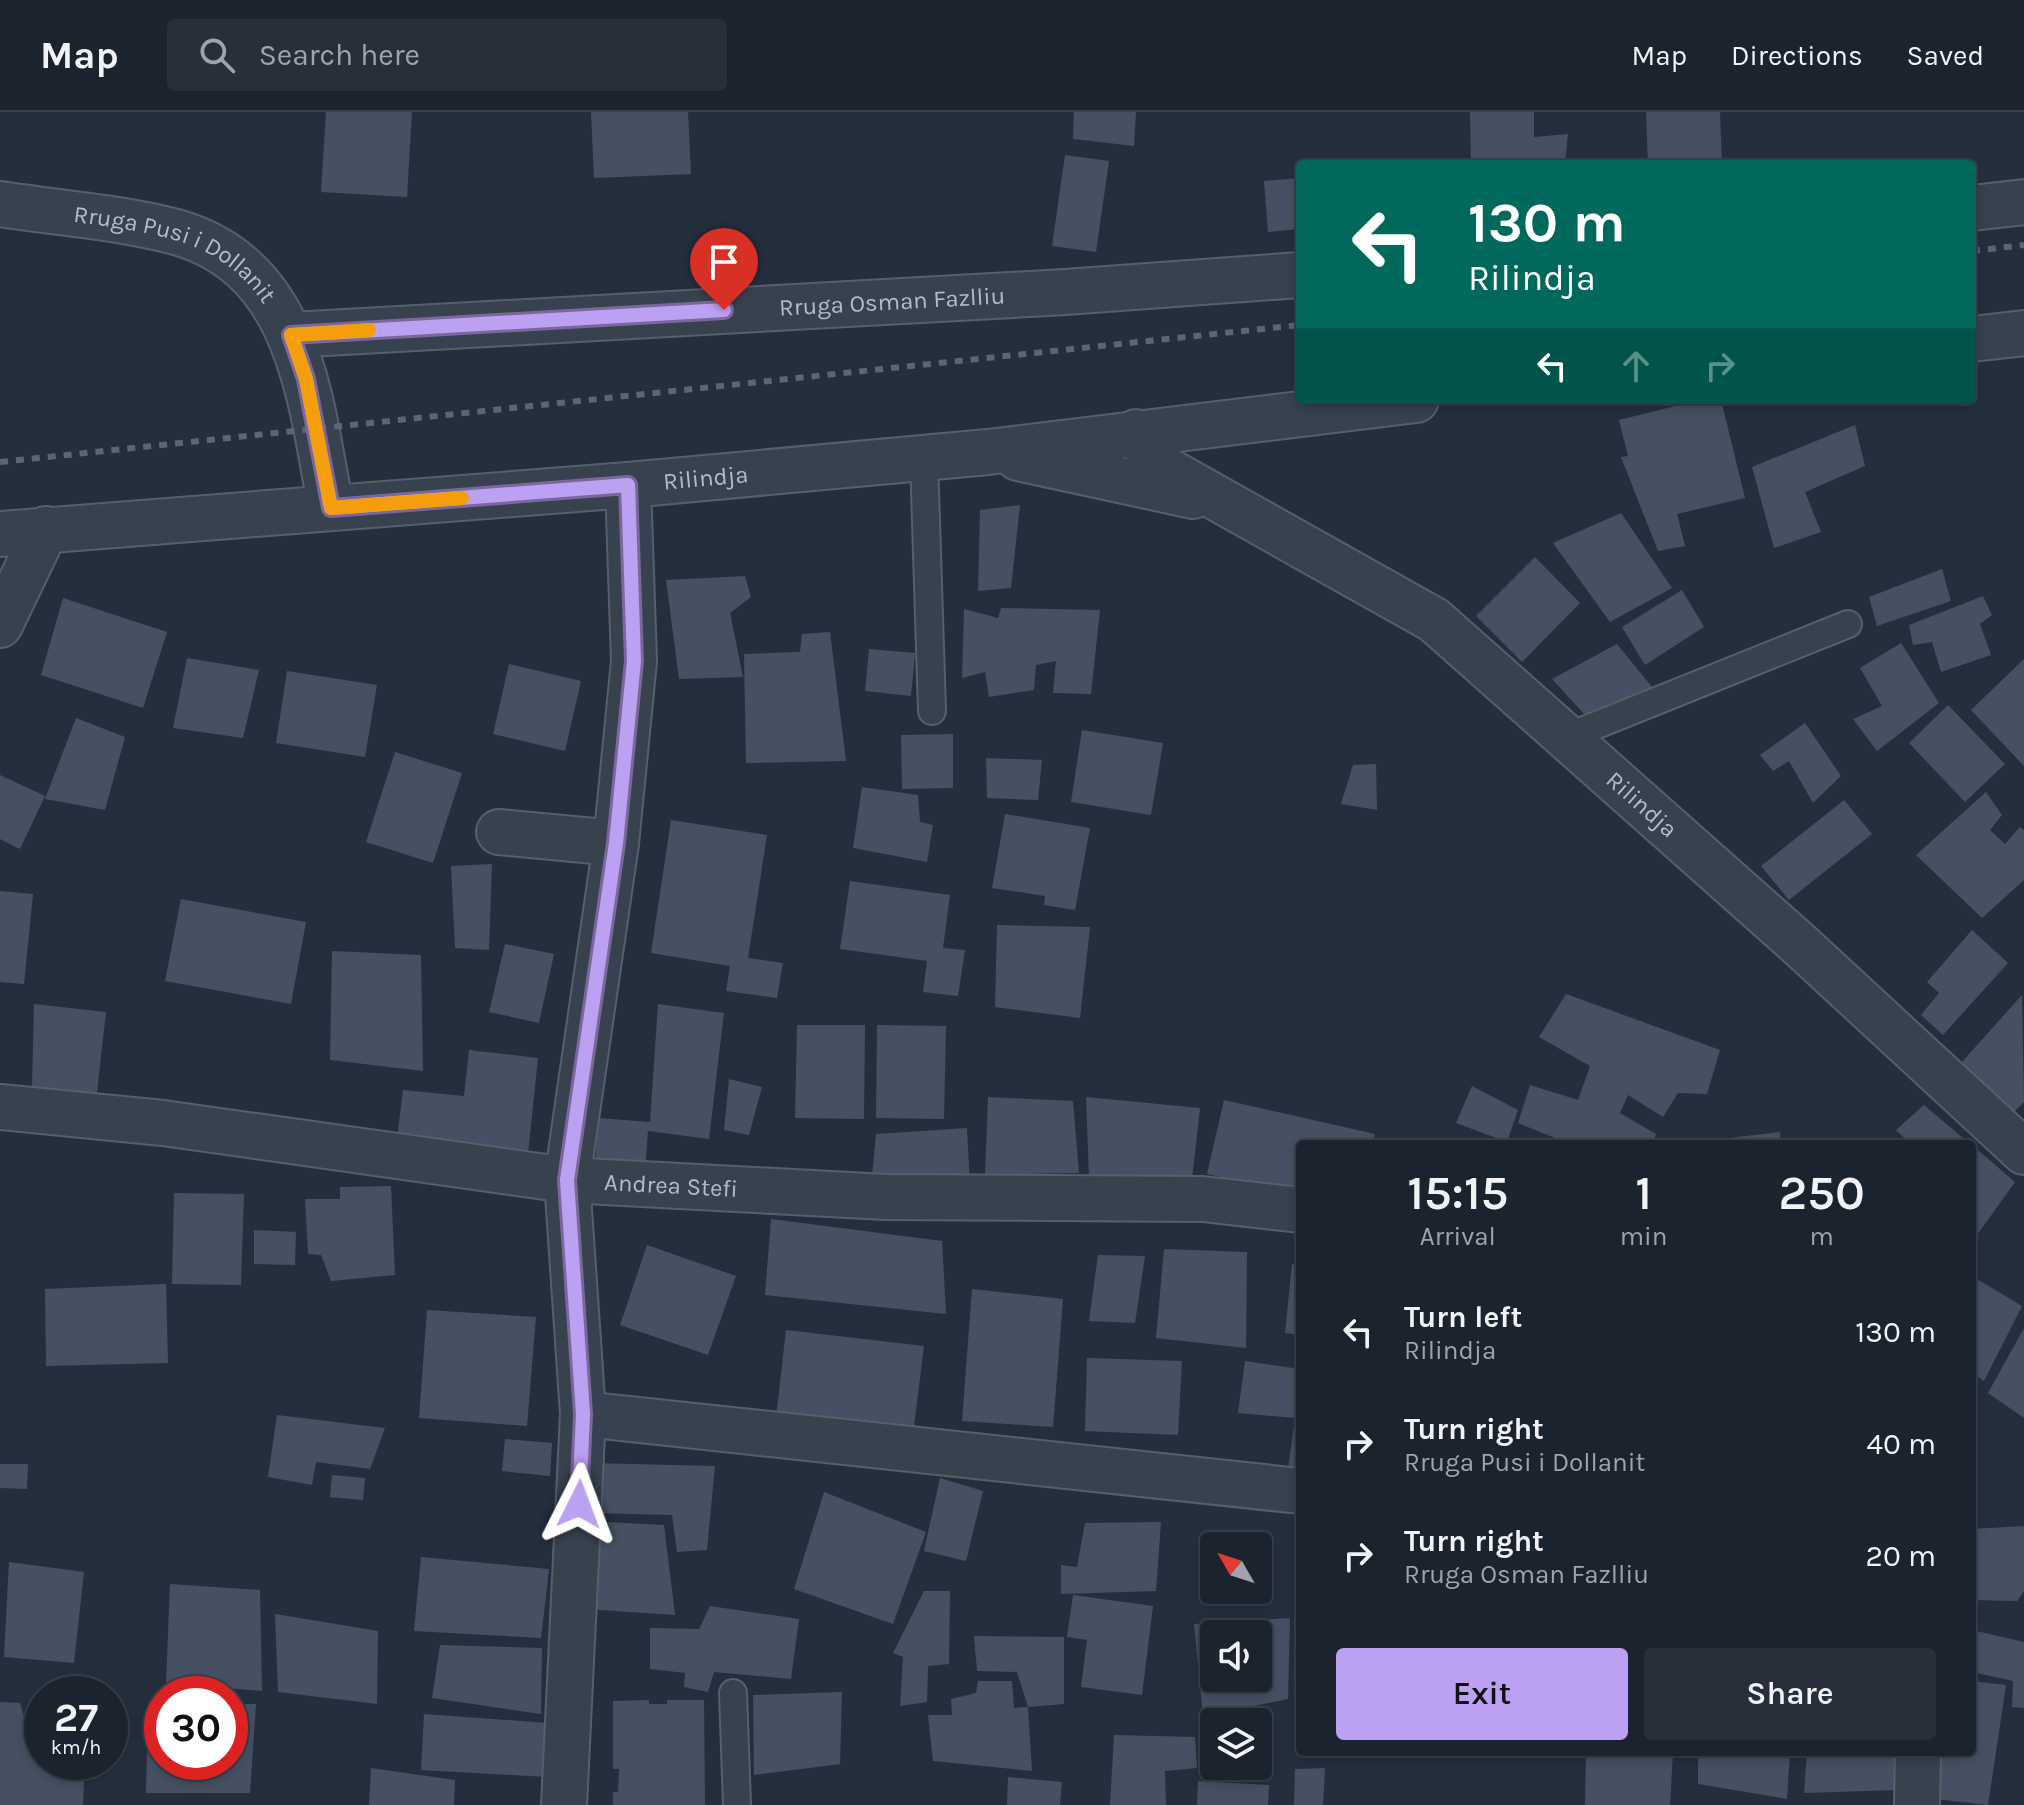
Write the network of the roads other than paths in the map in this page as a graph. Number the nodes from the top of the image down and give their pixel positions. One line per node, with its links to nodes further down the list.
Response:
1 (2024, 202): 3 (street)
2 (0, 204): 6 (street, Rruga Pusi i Dollanit)
3 (1976, 208)
4 (1296, 275): 6 (street, Rruga Osman Fazlliu)
5 (2024, 333): 7 (street)
6 (291, 335): 15 (street, Rruga Pusi i Dollanit)
7 (1976, 339)
8 (1379, 404): 9 (street, Rilindja)
9 (1214, 422): 10 (street, Rilindja); 14 (street)
10 (1136, 432): 11 (street, Rilindja); 14 (street, Rilindja)
11 (988, 452): 12 (street, Rilindja); 14 (street)
12 (924, 458): 13 (street, Rilindja); 20 (lane)
13 (628, 485): 15 (street, Rilindja); 23 (street)
14 (1227, 501): 21 (street, Rilindja)
15 (331, 508): 16 (street, Rilindja)
16 (46, 529): 17 (street, Rilindja); 19 (street)
17 (0, 534)
18 (1848, 624): 21 (lane)
19 (0, 625)
20 (932, 711)
21 (1567, 737): 25 (street, Rilindja)
22 (499, 832): 23 (street)
23 (616, 843): 26 (street)
24 (0, 1107): 26 (street, Andrea Stefi)
25 (2024, 1152)
26 (567, 1180): 27 (street, Andrea Stefi); 28 (street)
27 (1296, 1210)
28 (583, 1414): 29 (street); 32 (street)
29 (1296, 1491)
30 (733, 1693): 33 (lane)
31 (1918, 1756): 34 (street)
32 (564, 1805)
33 (737, 1805)
34 (1917, 1805)

